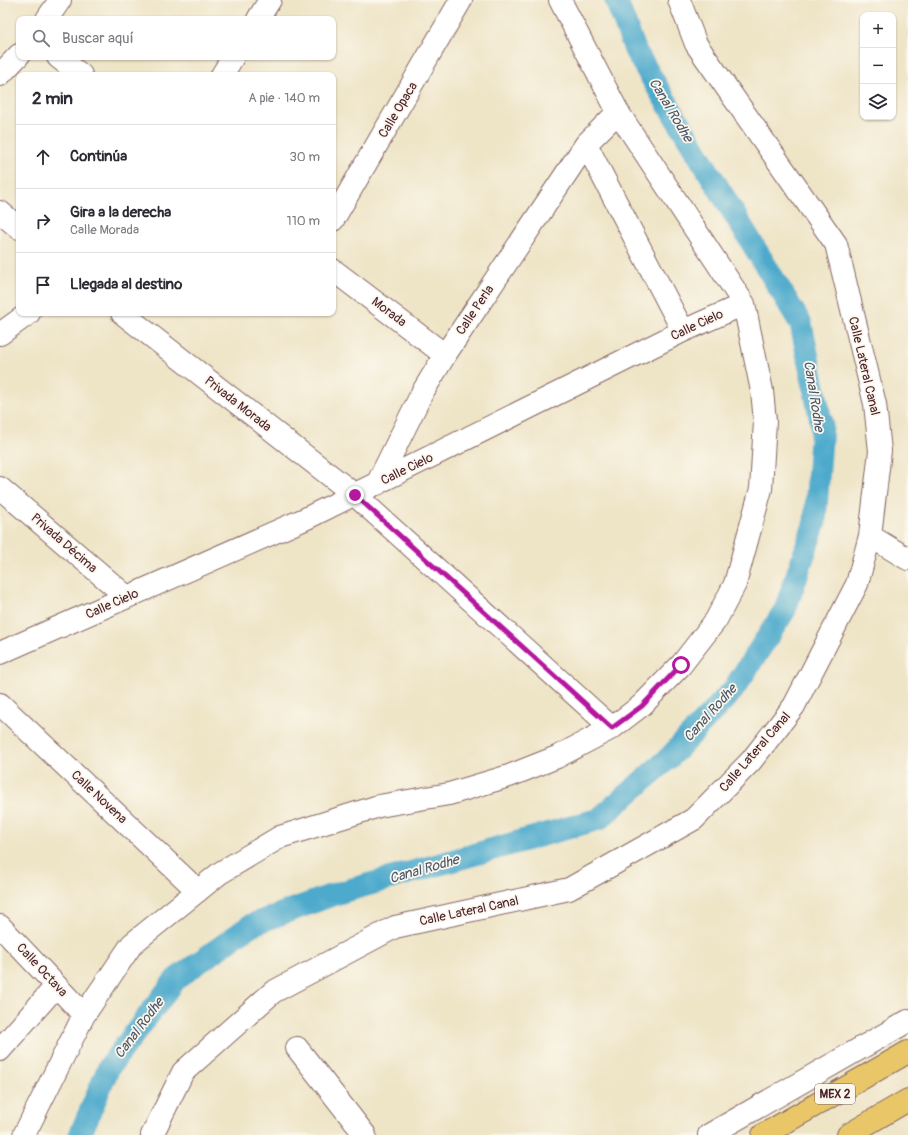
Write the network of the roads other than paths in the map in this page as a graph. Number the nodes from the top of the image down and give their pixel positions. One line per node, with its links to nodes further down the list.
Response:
1 (60, 0): 6 (street)
2 (270, 0): 7 (street)
3 (461, 0): 17 (street, Calle Opaca)
4 (560, 0): 14 (street)
5 (679, 0): 29 (street, Calle Lateral Canal)
6 (49, 16)
7 (260, 16)
8 (16, 58): 13 (street)
9 (62, 60): 11 (street)
10 (231, 60): 12 (street)
11 (77, 72)
12 (224, 72)
13 (0, 74)
14 (618, 112): 15 (street, Calle Perla); 20 (street)
15 (586, 144): 23 (street); 25 (street, Calle Perla)
16 (0, 212): 18 (street)
17 (336, 215)
18 (16, 225)
19 (336, 272): 25 (street, Morada)
20 (744, 304): 23 (street, Calle Cielo); 34 (street)
21 (25, 316): 24 (street)
22 (126, 316): 28 (street, Privada Morada)
23 (683, 331): 26 (street, Calle Cielo)
24 (0, 334)
25 (445, 355): 26 (street, Calle Perla)
26 (377, 484): 28 (street, Calle Cielo)
27 (0, 488): 31 (street, Privada Décima)
28 (355, 495): 31 (street, Calle Cielo); 34 (street, Privada Morada)
29 (870, 536): 30 (street); 45 (street, Calle Lateral Canal)
30 (908, 559)
31 (127, 597): 32 (street, Calle Cielo)
32 (0, 653)
33 (0, 704): 35 (street, Calle Novena)
34 (612, 728): 35 (street)
35 (198, 891): 38 (street)
36 (0, 926): 37 (street, Calle Octava)
37 (56, 986): 38 (street, Calle Octava); 41 (street)
38 (84, 1015): 44 (street)
39 (908, 1021): 47 (street)
40 (297, 1048): 46 (street)
41 (0, 1050)
42 (908, 1052): 48 (highway, MEX 2)
43 (908, 1100): 49 (highway)
44 (24, 1135)
45 (152, 1135)
46 (365, 1135)
47 (710, 1135)
48 (763, 1135)
49 (848, 1135)

